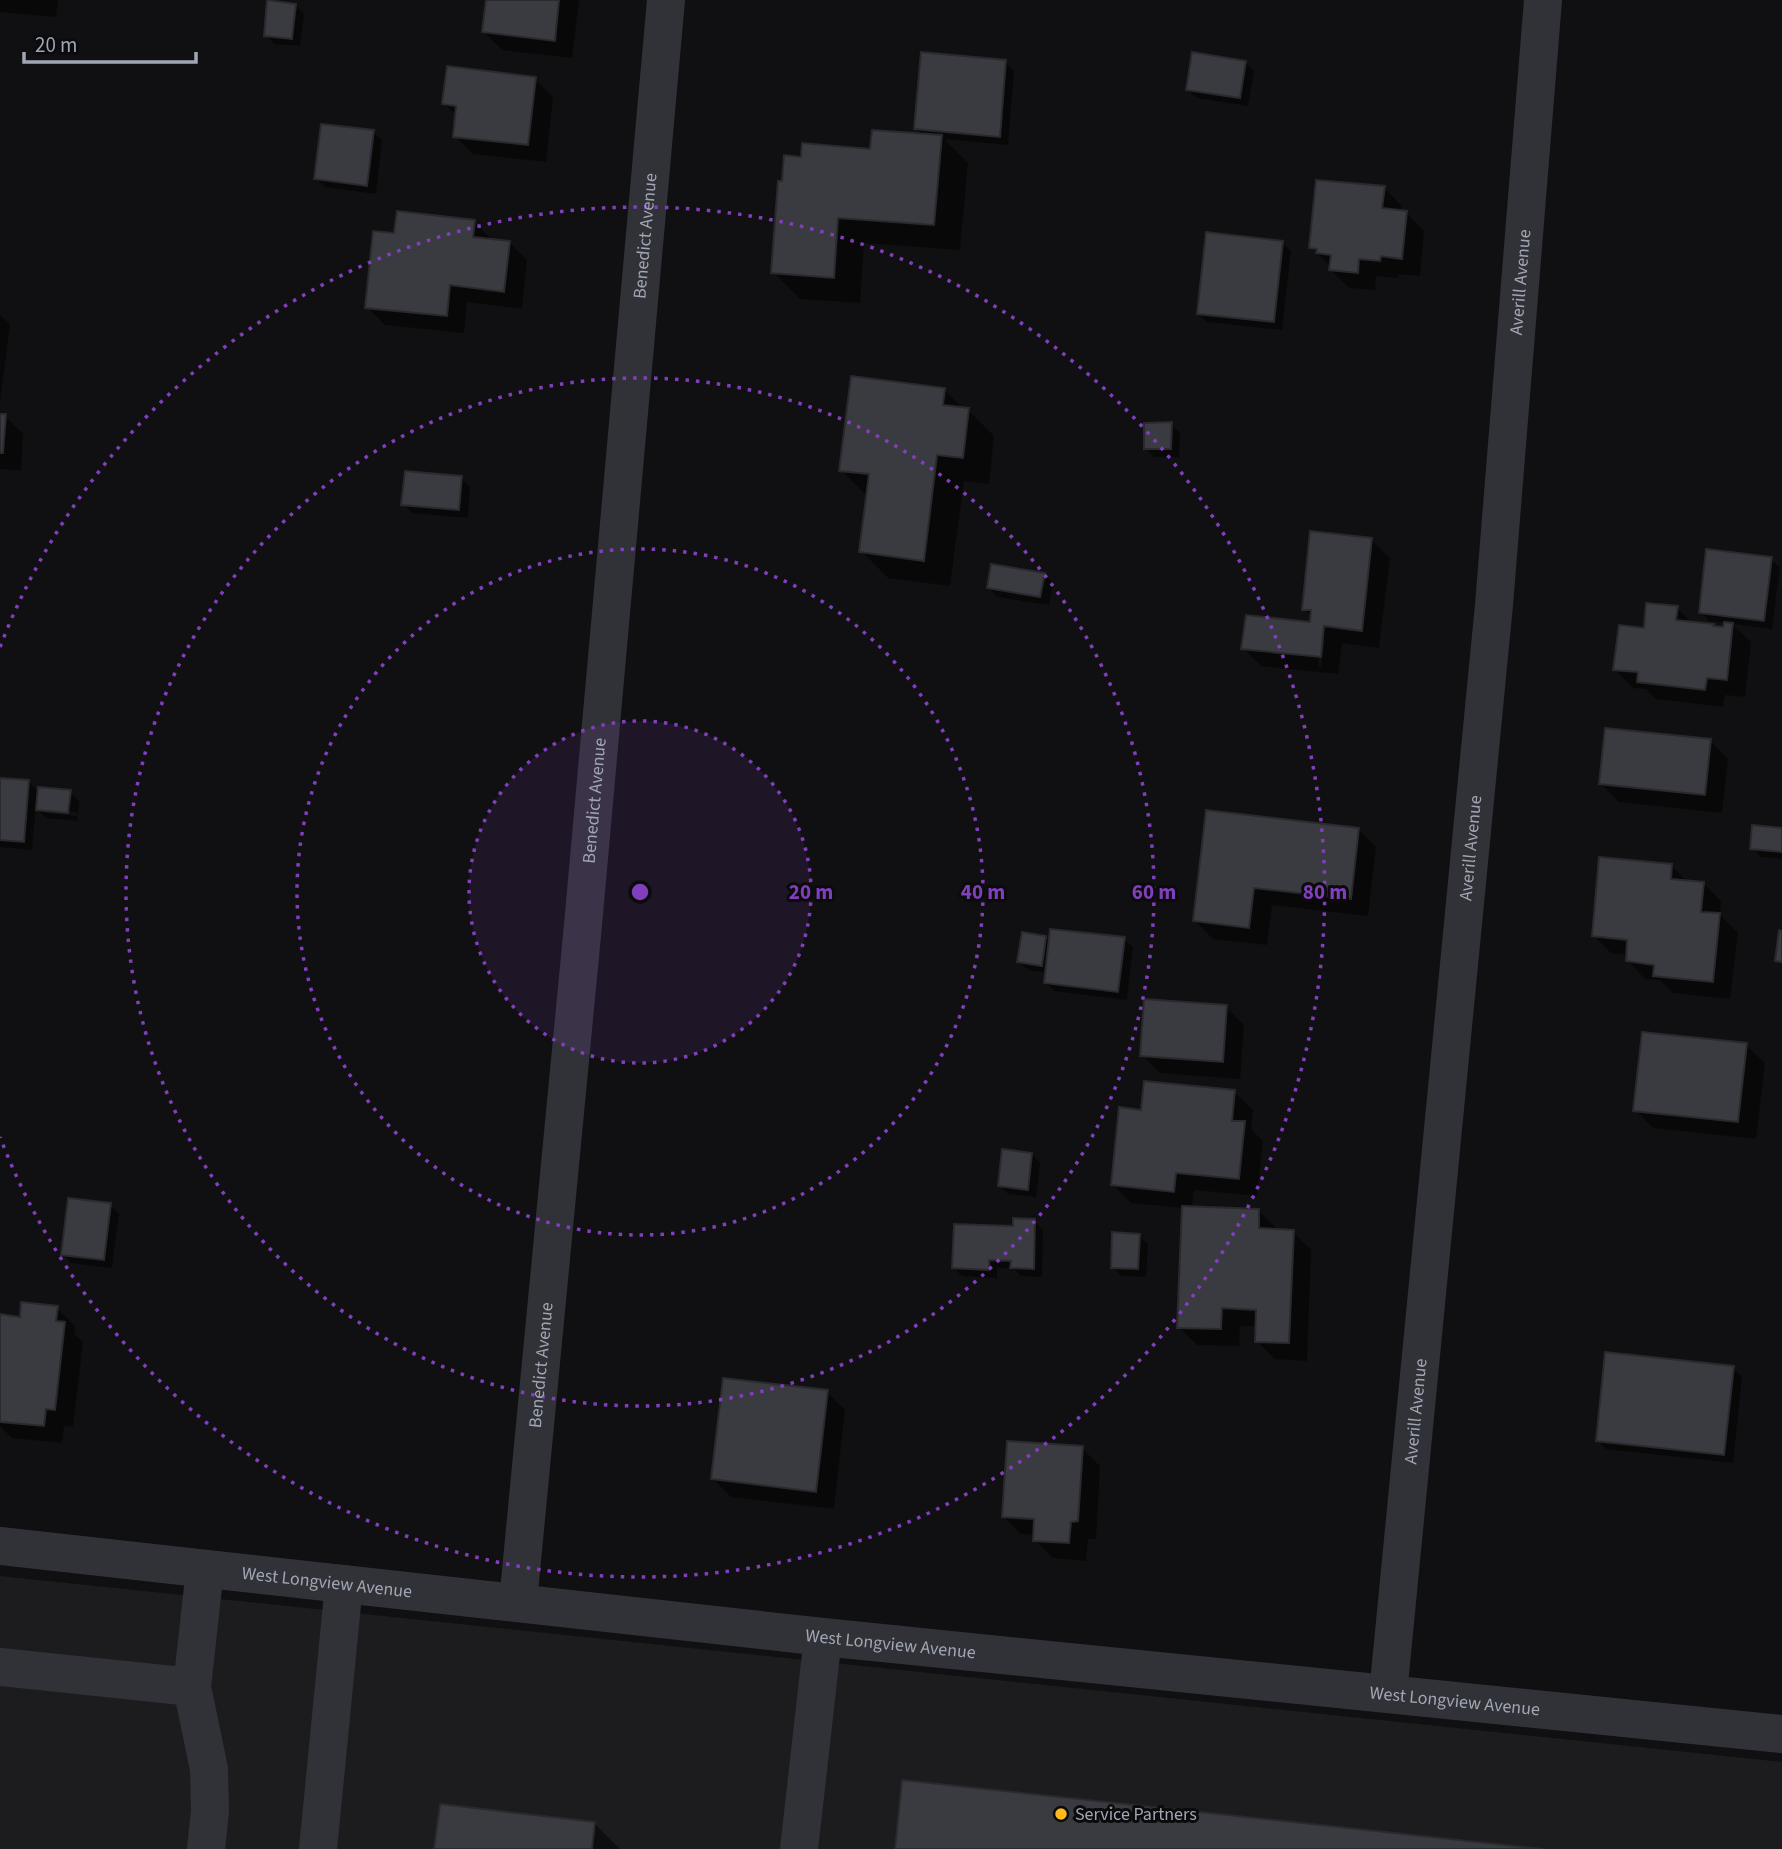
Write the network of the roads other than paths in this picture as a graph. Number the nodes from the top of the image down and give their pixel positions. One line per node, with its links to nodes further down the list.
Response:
1 (666, 0): 6 (street, Benedict Avenue)
2 (1543, 0): 10 (street, Averill Avenue)
3 (0, 1546): 4 (street, West Longview Avenue)
4 (205, 1569): 5 (street, West Longview Avenue); 9 (street)
5 (344, 1584): 6 (street, West Longview Avenue); 13 (street)
6 (518, 1602): 7 (street, West Longview Avenue)
7 (823, 1637): 10 (street, West Longview Avenue); 14 (street)
8 (0, 1667): 9 (street)
9 (192, 1687): 12 (street)
10 (1388, 1694): 11 (street, West Longview Avenue)
11 (1782, 1734)
12 (206, 1849)
13 (318, 1849)
14 (799, 1849)

